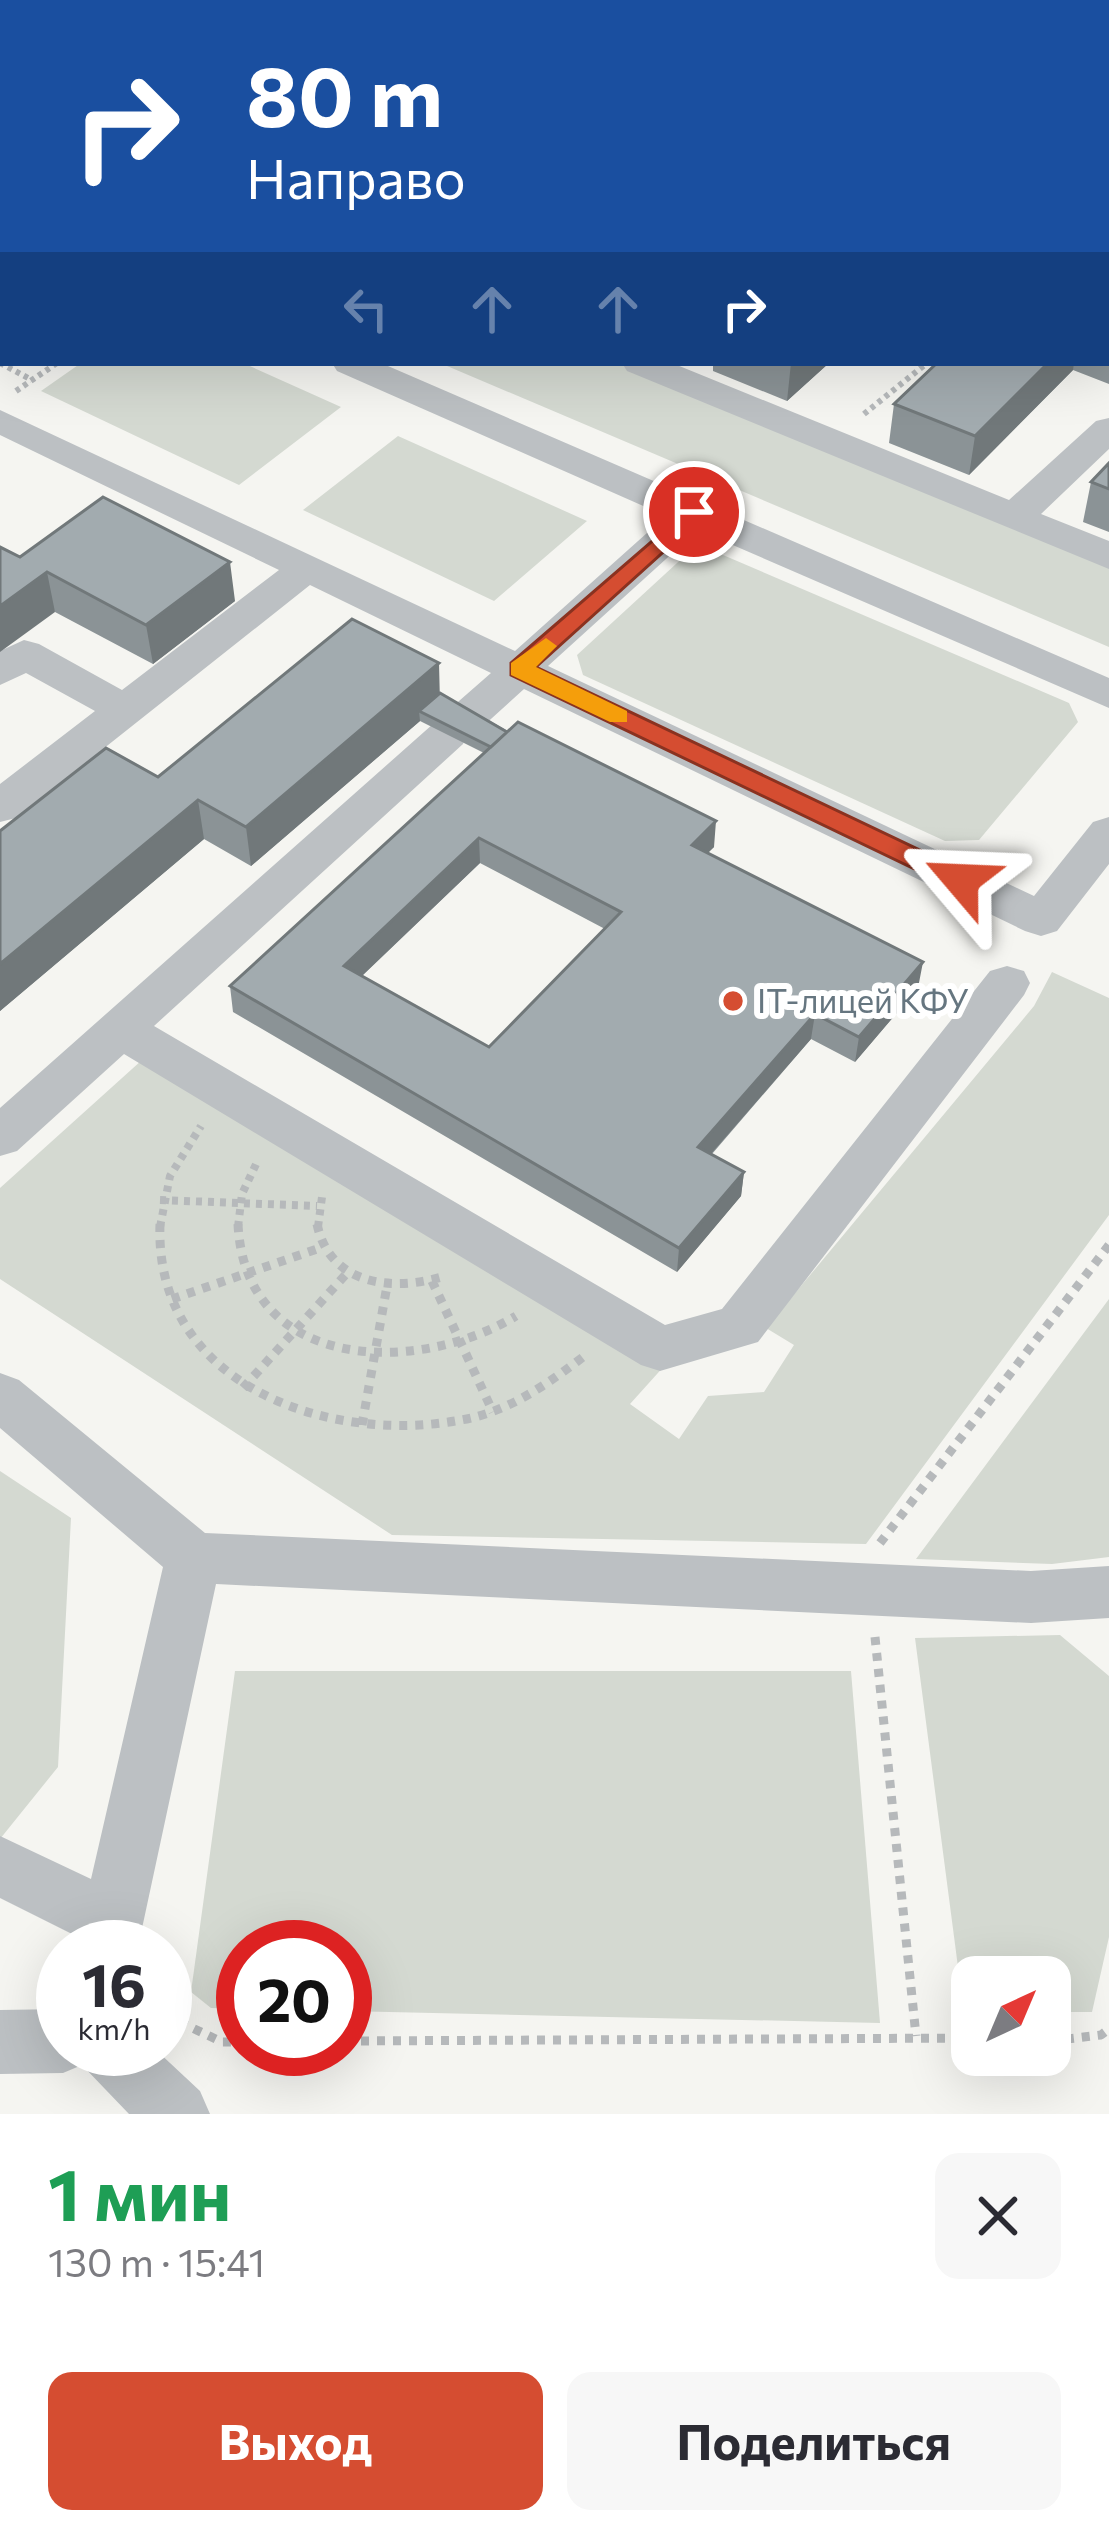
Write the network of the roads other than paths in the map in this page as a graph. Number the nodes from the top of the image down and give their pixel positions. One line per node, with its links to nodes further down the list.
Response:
1 (357, 366): 5 (street)
2 (655, 366): 6 (street)
3 (0, 421): 8 (street)
4 (1109, 429): 6 (street)
5 (694, 512): 9 (street); 11 (street)
6 (1014, 517): 7 (street)
7 (1109, 556)
8 (307, 568): 9 (street); 12 (street)
9 (519, 669): 14 (street); 16 (street)
10 (0, 671): 12 (street)
11 (1109, 694)
12 (125, 710): 13 (street)
13 (0, 807)
14 (1109, 833)
15 (1007, 983): 16 (street)
16 (121, 1029): 17 (street)
17 (0, 1137)
18 (0, 1396): 19 (street)
19 (193, 1558): 20 (street); 23 (street)
20 (1109, 1592)
21 (0, 1866): 22 (street)
22 (87, 1920)
23 (112, 1920)
24 (36, 2041): 25 (street)
25 (0, 2042)
26 (136, 2076): 27 (street)
27 (177, 2114)

